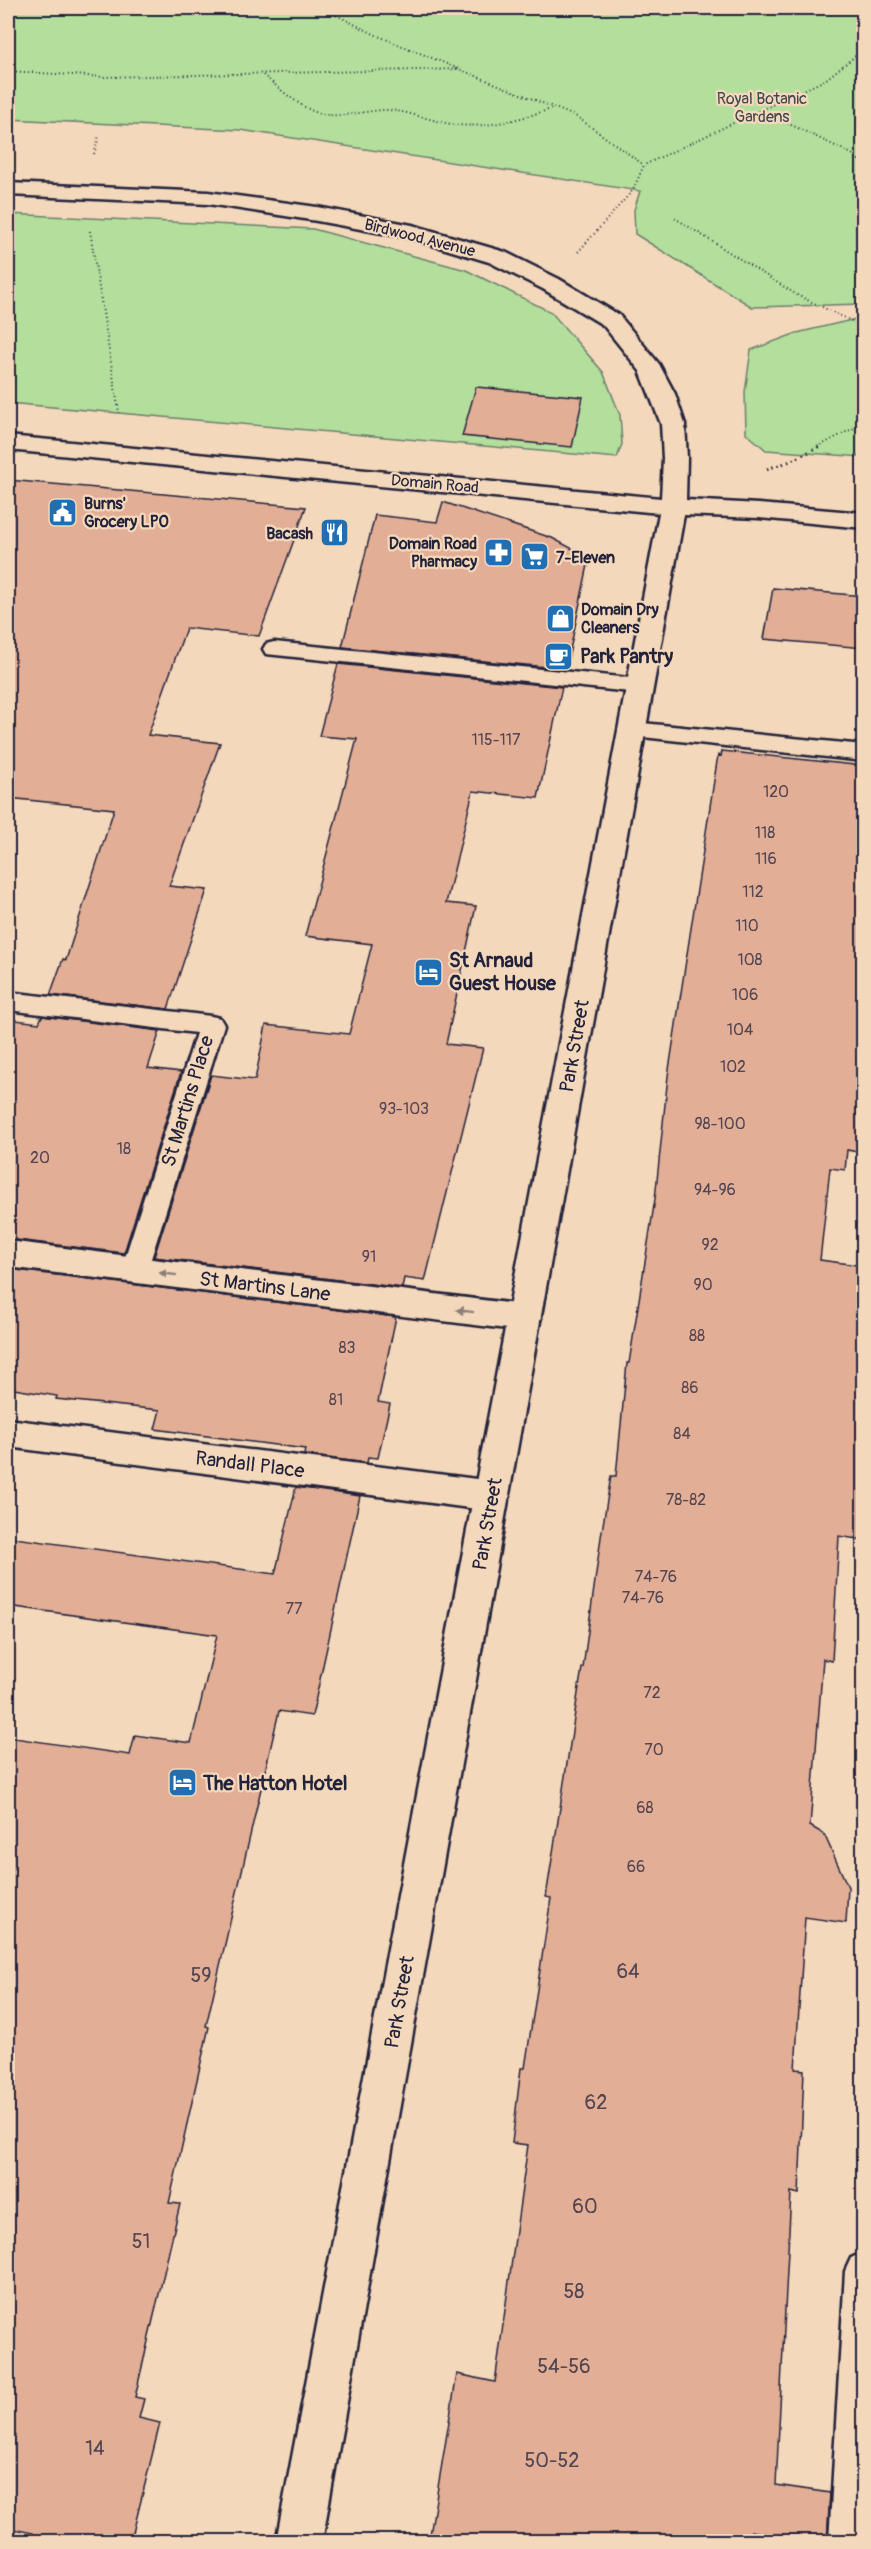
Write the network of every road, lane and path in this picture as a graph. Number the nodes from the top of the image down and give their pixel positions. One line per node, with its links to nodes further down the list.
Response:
1 (322, 8): 3 (path)
2 (864, 49): 7 (path)
3 (460, 69): 5 (path); 6 (path)
4 (8, 71): 5 (path)
5 (263, 75): 6 (path)
6 (555, 108): 8 (path)
7 (761, 111): 8 (path); 9 (path)
8 (644, 165): 13 (path)
9 (864, 165)
10 (8, 189): 11 (street, Birdwood Avenue)
11 (83, 192): 13 (street, Birdwood Avenue); 15 (path)
12 (675, 218): 14 (path)
13 (551, 284): 19 (street, Birdwood Avenue)
14 (864, 327)
15 (120, 420)
16 (864, 423): 18 (path)
17 (8, 443): 19 (street, Domain Road)
18 (766, 469)
19 (673, 507): 20 (street, Domain Road); 22 (street, Park Street)
20 (864, 521)
21 (274, 649): 22 (lane)
22 (640, 686): 23 (street, Park Street)
23 (632, 730): 24 (lane); 28 (street, Park Street)
24 (864, 753)
25 (8, 1001): 27 (lane, St Martins Place)
26 (8, 1254): 27 (street, St Martins Lane)
27 (135, 1270): 28 (street, St Martins Lane, one-way to 27)
28 (524, 1318): 30 (street, Park Street)
29 (8, 1433): 30 (street, Randall Place)
30 (492, 1496): 32 (street, Park Street)
31 (864, 2271): 33 (lane)
32 (299, 2541)
33 (849, 2541)

